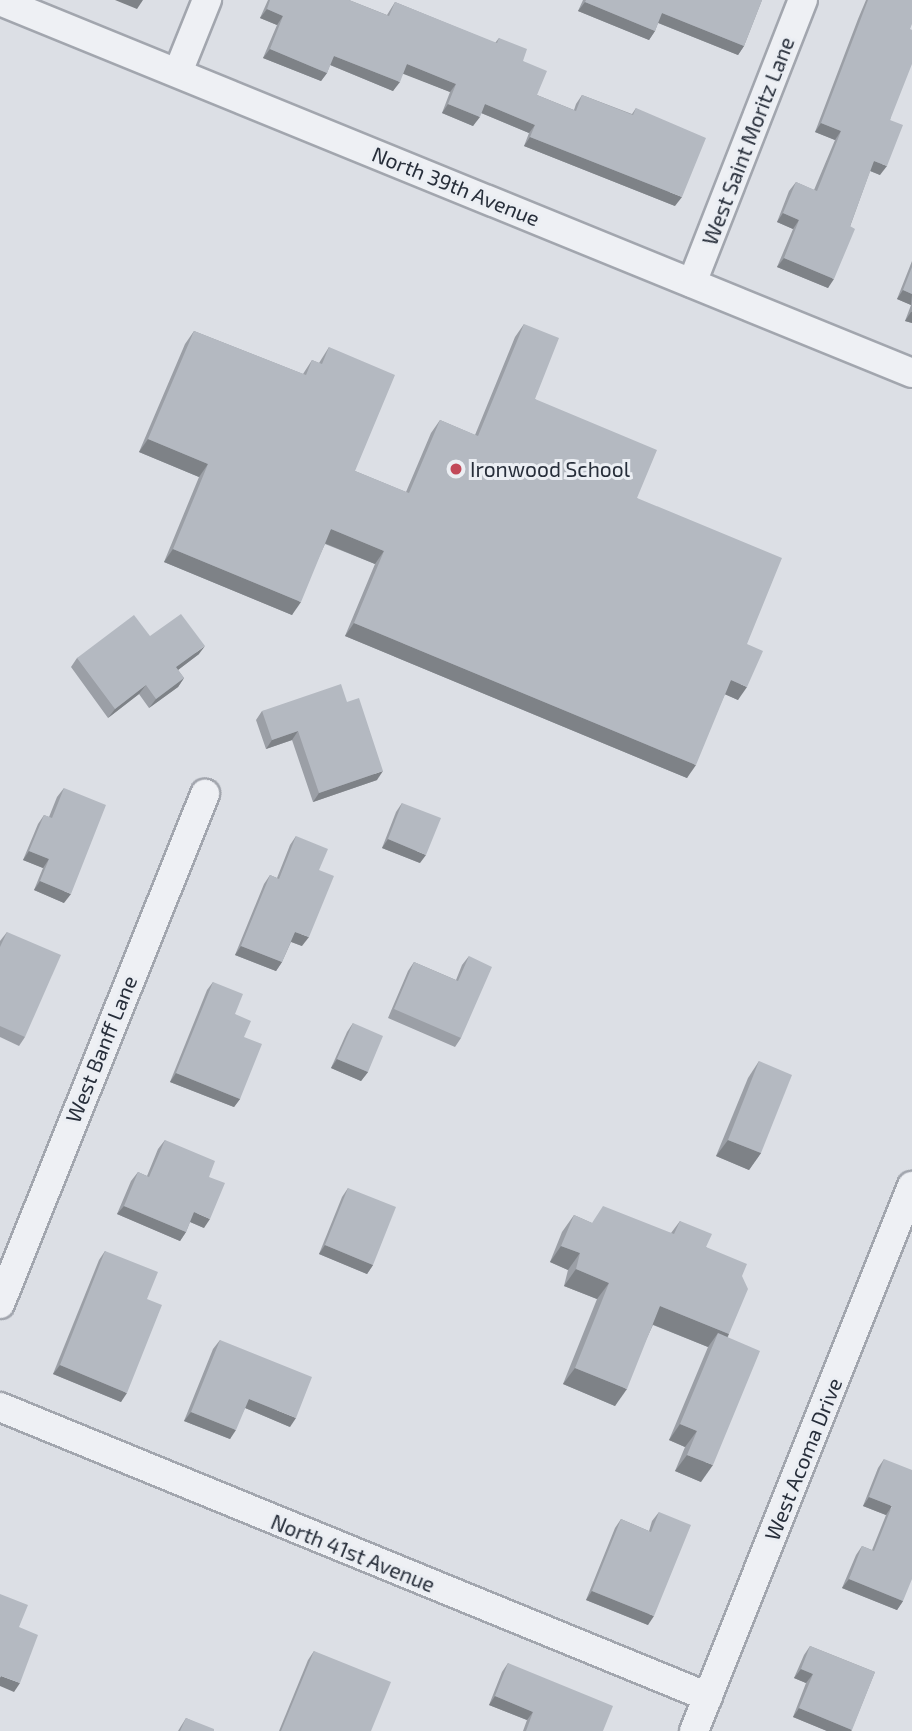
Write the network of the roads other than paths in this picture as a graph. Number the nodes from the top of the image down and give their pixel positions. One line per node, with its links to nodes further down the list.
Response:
1 (207, 0): 4 (street)
2 (803, 0): 5 (street, West Saint Moritz Lane)
3 (0, 1): 4 (street, North 39th Avenue)
4 (178, 72): 5 (street, North 39th Avenue)
5 (692, 283): 6 (street, North 39th Avenue)
6 (912, 373)
7 (205, 794): 9 (street, West Banff Lane)
8 (912, 1186): 11 (street, West Acoma Drive)
9 (0, 1304)
10 (0, 1408): 11 (street, North 41st Avenue)
11 (708, 1697): 12 (street, West Acoma Drive)
12 (694, 1731)

